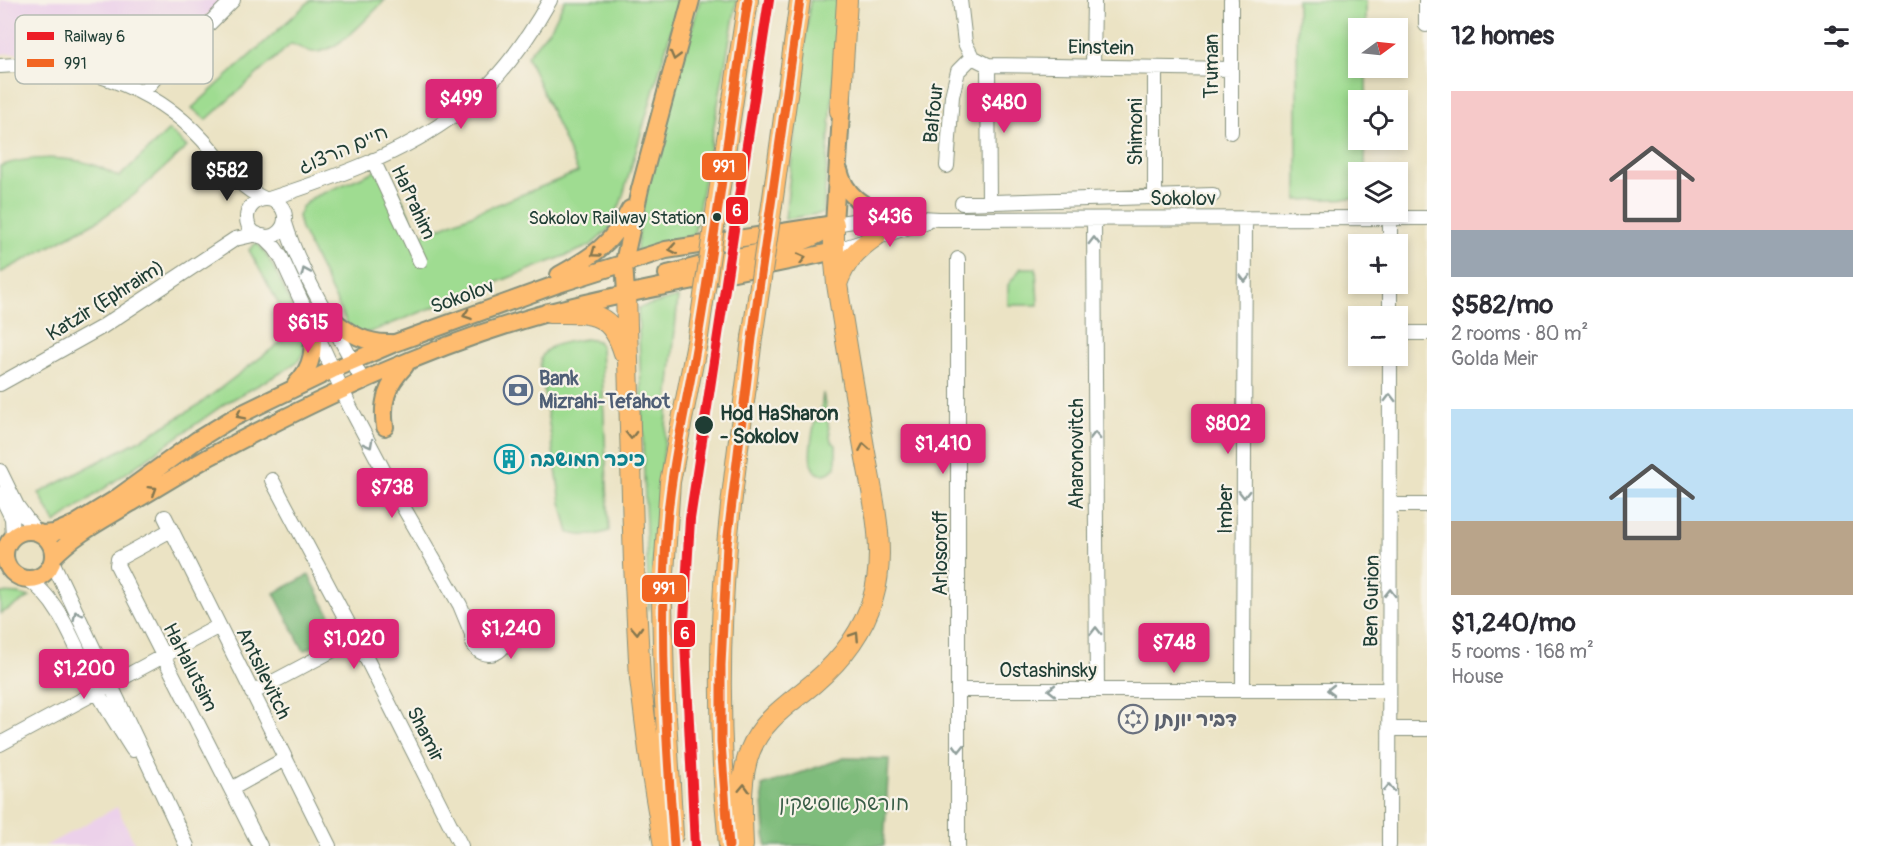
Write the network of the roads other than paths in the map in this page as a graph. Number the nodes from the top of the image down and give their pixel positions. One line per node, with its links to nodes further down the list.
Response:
1 (233, 0): 12 (street)
2 (550, 0): 26 (street, חיים הרצוג)
3 (691, 0): 31 (main road, one-way to 31)
4 (748, 0): 106 (highway, bridge)
5 (800, 0): 107 (highway, bridge)
6 (847, 0): 24 (highway)
7 (852, 0): 24 (main road)
8 (960, 0): 14 (street)
9 (1094, 0): 18 (street)
10 (1231, 0): 20 (street, Truman)
11 (1426, 0): 13 (street)
12 (213, 20)
13 (1426, 25)
14 (972, 57): 17 (street, Einstein); 28 (street, Balfour)
15 (0, 66): 16 (street)
16 (15, 66)
17 (988, 66): 18 (street, Einstein); 35 (street)
18 (1093, 67): 19 (street, Einstein)
19 (1155, 68): 20 (street, Einstein); 33 (street, Shimoni)
20 (1231, 69): 25 (street, Truman)
21 (121, 84): 23 (street)
22 (150, 84): 23 (street)
23 (142, 93): 29 (street)
24 (840, 111): 27 (main road)
25 (1231, 132)
26 (373, 159): 30 (street, חיים הרצוג); 52 (street, HaPrahim)
27 (838, 164): 38 (main road); 46 (main road)
28 (947, 166)
29 (235, 179): 34 (street); 37 (street)
30 (310, 185): 34 (street, חיים הרצוג); 45 (street)
31 (640, 189): 53 (main road); 56 (main road, one-way to 56)
32 (1213, 195): 33 (street)
33 (1155, 197): 35 (street)
34 (267, 199): 37 (street); 45 (street)
35 (989, 202): 36 (street)
36 (962, 203)
37 (248, 215): 47 (street); 49 (street, Katzir (Ephraim))
38 (885, 216): 40 (street, Sokolov); 46 (street, Sokolov)
39 (1427, 218): 44 (street, Sokolov)
40 (939, 219): 41 (street, Sokolov); 48 (street, Sokolov)
41 (1094, 219): 42 (street, Sokolov); 90 (street, Aharonovitch, one-way to 41)
42 (1245, 219): 43 (street, Sokolov); 91 (street, Imber, one-way to 91)
43 (1348, 219)
44 (1408, 219)
45 (285, 221): 47 (street); 58 (street, one-way to 45)
46 (834, 224): 50 (highway); 53 (main road, Sokolov, one-way to 53); 55 (main road)
47 (260, 235): 49 (street, Katzir (Ephraim)); 59 (street)
48 (876, 236): 50 (street, Sokolov); 54 (highway)
49 (228, 244): 69 (street, Katzir (Ephraim))
50 (834, 251): 54 (highway); 55 (main road, Sokolov, one-way to 50)
51 (958, 259): 89 (street, Arlosoroff)
52 (420, 261)
53 (624, 262): 55 (main road); 56 (main road, Sokolov)
54 (837, 284): 108 (highway, one-way to 54)
55 (626, 293): 57 (main road, Sokolov); 67 (highway)
56 (505, 303): 62 (main road, Sokolov, one-way to 62)
57 (549, 313): 64 (main road, Sokolov); 67 (highway)
58 (331, 318): 62 (main road); 63 (street)
59 (312, 324): 66 (street); 70 (main road)
60 (1408, 333): 61 (street)
61 (1427, 333)
62 (395, 342): 63 (main road, Sokolov)
63 (353, 361): 66 (main road, Sokolov); 68 (street)
64 (409, 363): 68 (main road, Sokolov); 72 (main road)
65 (1390, 366): 76 (street, Ben Gurion, one-way to 65)
66 (332, 370): 70 (main road, Sokolov); 71 (street)
67 (629, 371): 105 (highway, one-way to 105)
68 (363, 382): 71 (main road, Sokolov)
69 (0, 384)
70 (293, 388): 79 (main road, Sokolov, one-way to 79)
71 (342, 392): 81 (main road, Sokolov, one-way to 71); 85 (street, one-way to 85)
72 (385, 427)
73 (0, 471): 79 (street)
74 (272, 480): 86 (street, Shamir)
75 (0, 494): 80 (street)
76 (1391, 505): 77 (street); 92 (street, Ben Gurion, one-way to 76)
77 (1427, 505)
78 (168, 524): 84 (street, Antsilevitch); 87 (street, HaHalutsim)
79 (39, 533): 80 (main road); 81 (main road)
80 (6, 550): 82 (main road)
81 (52, 559): 82 (main road); 88 (street, one-way to 81)
82 (22, 577): 83 (main road); 93 (street)
83 (0, 578)
84 (219, 626): 87 (street); 94 (street, Antsilevitch)
85 (472, 634)
86 (356, 638): 94 (street); 104 (street, Shamir)
87 (164, 656): 88 (street); 99 (street, HaHalutsim)
88 (112, 684): 93 (street); 100 (street)
89 (960, 690): 90 (street, Ostashinsky, one-way to 89); 109 (street, Arlosoroff, one-way to 109)
90 (1096, 690): 91 (street, Ostashinsky)
91 (1244, 690): 92 (street, Ostashinsky, one-way to 91)
92 (1389, 690): 95 (street, Ben Gurion)
93 (98, 692): 97 (street); 100 (street)
94 (252, 693): 98 (street, Antsilevitch)
95 (1389, 729): 96 (street); 110 (street, Ben Gurion, one-way to 95)
96 (1427, 729)
97 (0, 744)
98 (285, 759): 99 (street); 103 (street, Antsilevitch)
99 (231, 789): 102 (street, HaHalutsim)
100 (164, 801): 101 (street)
101 (188, 846)
102 (260, 846)
103 (328, 846)
104 (461, 846)
105 (664, 846)
106 (674, 846)
107 (729, 846)
108 (743, 846)
109 (958, 846)
110 (1389, 846)

